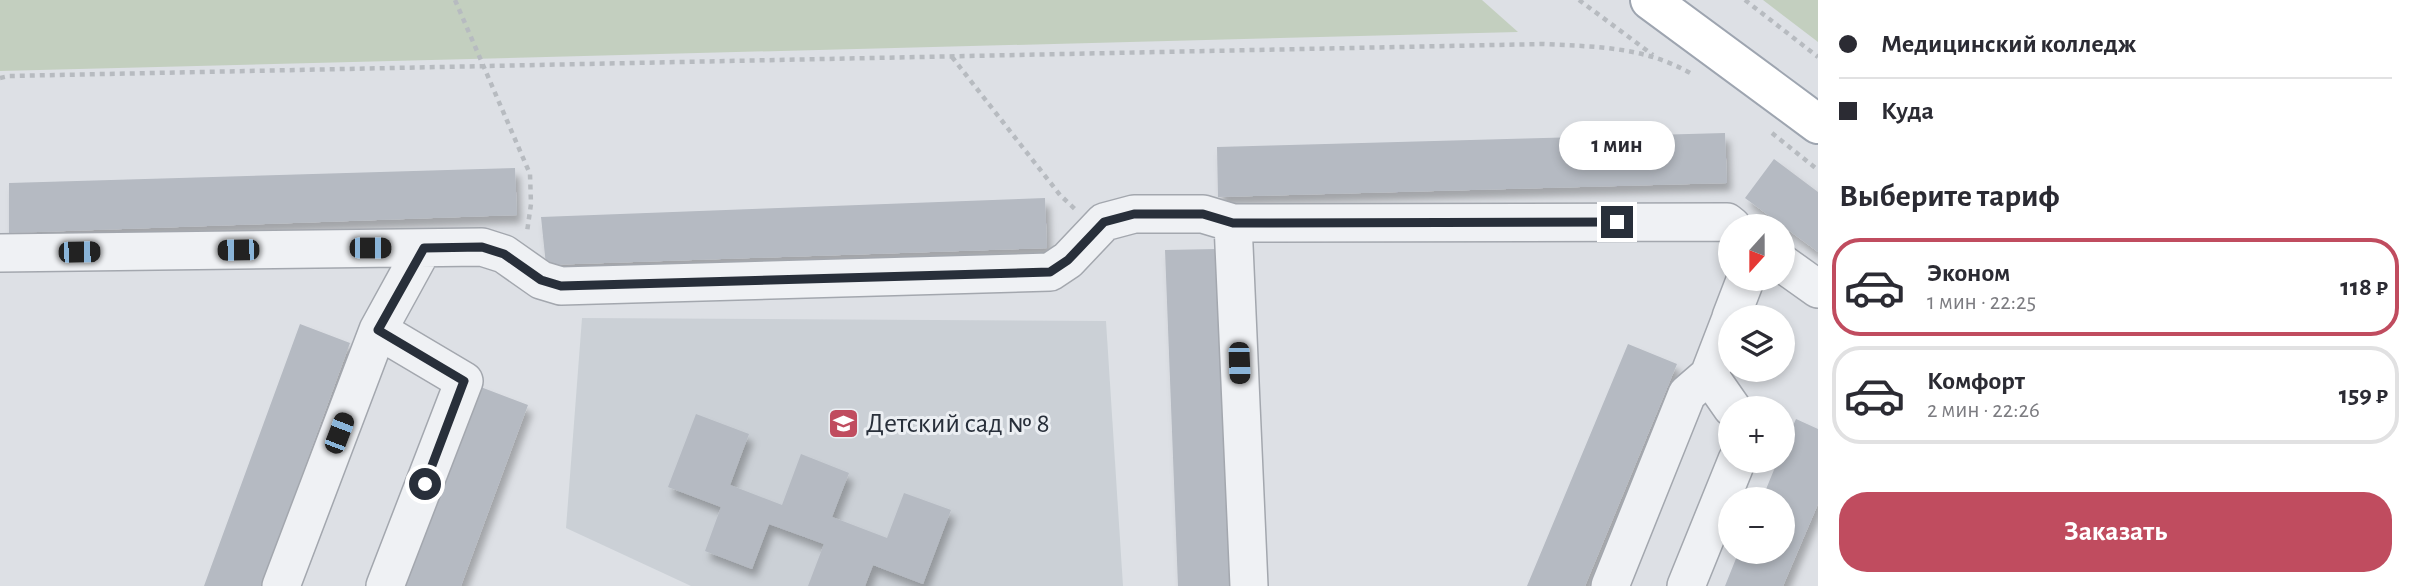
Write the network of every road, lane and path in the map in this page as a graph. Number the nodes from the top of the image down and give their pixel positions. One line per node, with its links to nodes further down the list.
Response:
1 (455, 0): 8 (path)
2 (1579, 0): 6 (path)
3 (1650, 0): 11 (main road)
4 (1745, 0): 7 (path)
5 (952, 57): 6 (path); 8 (path); 16 (path)
6 (1657, 57): 9 (path)
7 (1818, 57)
8 (483, 66): 10 (path); 19 (path)
9 (1697, 77)
10 (0, 78)
11 (1818, 124)
12 (1766, 128): 13 (path)
13 (1818, 170)
14 (1718, 222): 15 (lane)
15 (1233, 223): 16 (lane); 29 (lane)
16 (1097, 230): 19 (lane)
17 (424, 248): 18 (lane); 19 (lane); 22 (lane)
18 (0, 253)
19 (523, 268)
20 (1796, 273): 21 (lane)
21 (1818, 289)
22 (378, 330): 27 (lane); 28 (lane)
23 (1718, 352): 24 (lane)
24 (1709, 375): 25 (lane); 30 (lane)
25 (1724, 396)
26 (1732, 473): 31 (lane)
27 (281, 586)
28 (385, 586)
29 (1249, 586)
30 (1610, 586)
31 (1686, 586)

